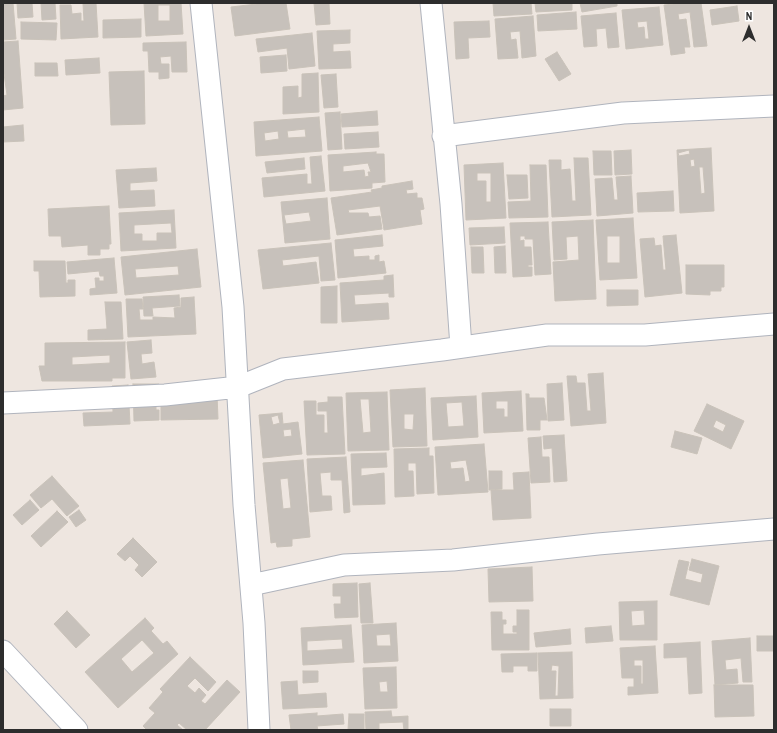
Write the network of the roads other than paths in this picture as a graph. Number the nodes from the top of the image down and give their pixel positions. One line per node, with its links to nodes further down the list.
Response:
1 (201, 3): 7 (street)
2 (431, 3): 4 (street)
3 (774, 106): 4 (street)
4 (443, 136): 6 (street)
5 (774, 324): 6 (street)
6 (460, 347): 7 (street)
7 (238, 387): 8 (street); 10 (street)
8 (3, 402)
9 (774, 529): 10 (street)
10 (251, 585): 13 (street)
11 (3, 651): 12 (street)
12 (78, 730)
13 (259, 730)

